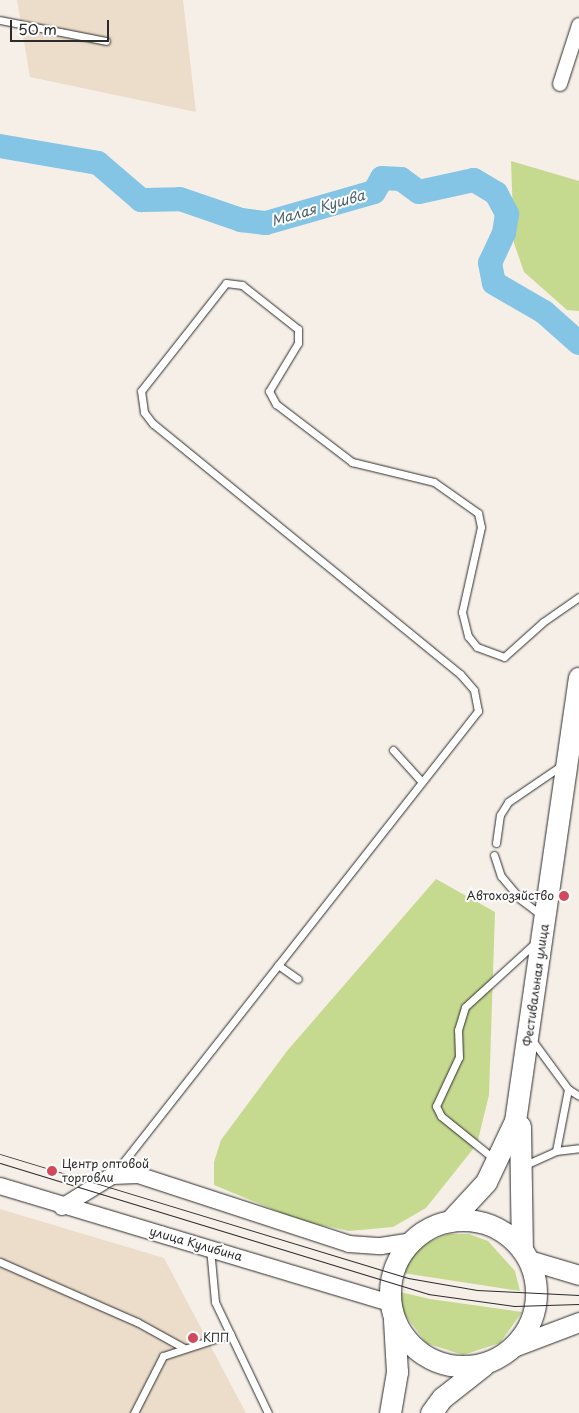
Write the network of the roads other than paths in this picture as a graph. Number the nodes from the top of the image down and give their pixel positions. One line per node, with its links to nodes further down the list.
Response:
1 (0, 20): 3 (lane)
2 (579, 25): 4 (street)
3 (106, 41)
4 (560, 84)
5 (579, 597): 9 (lane)
6 (579, 678): 8 (main road, Фестивальная улица)
7 (393, 750): 9 (lane)
8 (566, 762): 10 (lane); 12 (main road, Фестивальная улица)
9 (422, 782): 13 (lane)
10 (496, 843)
11 (494, 855): 12 (lane)
12 (544, 925): 15 (main road, Фестивальная улица); 20 (lane)
13 (278, 965): 14 (lane); 21 (lane)
14 (298, 980)
15 (528, 1035): 16 (lane); 20 (main road, Фестивальная улица)
16 (568, 1089): 17 (lane); 19 (lane)
17 (579, 1096)
18 (579, 1148): 19 (lane)
19 (556, 1150): 20 (lane)
20 (507, 1165): 24 (main road, Фестивальная улица); 27 (main road, Фестивальная улица)
21 (112, 1176): 23 (street); 25 (street)
22 (0, 1186): 23 (street, улица Кулибина)
23 (62, 1207): 26 (street, улица Кулибина)
24 (450, 1221): 25 (main road); 27 (main road)
25 (412, 1240): 30 (main road)
26 (210, 1248): 30 (street, улица Кулибина); 32 (lane)
27 (526, 1255): 29 (main road); 33 (main road)
28 (0, 1262): 34 (lane)
29 (579, 1275)
30 (392, 1309): 35 (main road); 38 (main road)
31 (579, 1322): 33 (main road)
32 (230, 1334): 34 (lane); 37 (lane)
33 (513, 1347): 35 (main road)
34 (184, 1348): 36 (lane)
35 (493, 1360): 39 (main road)
36 (134, 1413)
37 (268, 1413)
38 (390, 1413)
39 (431, 1413)

